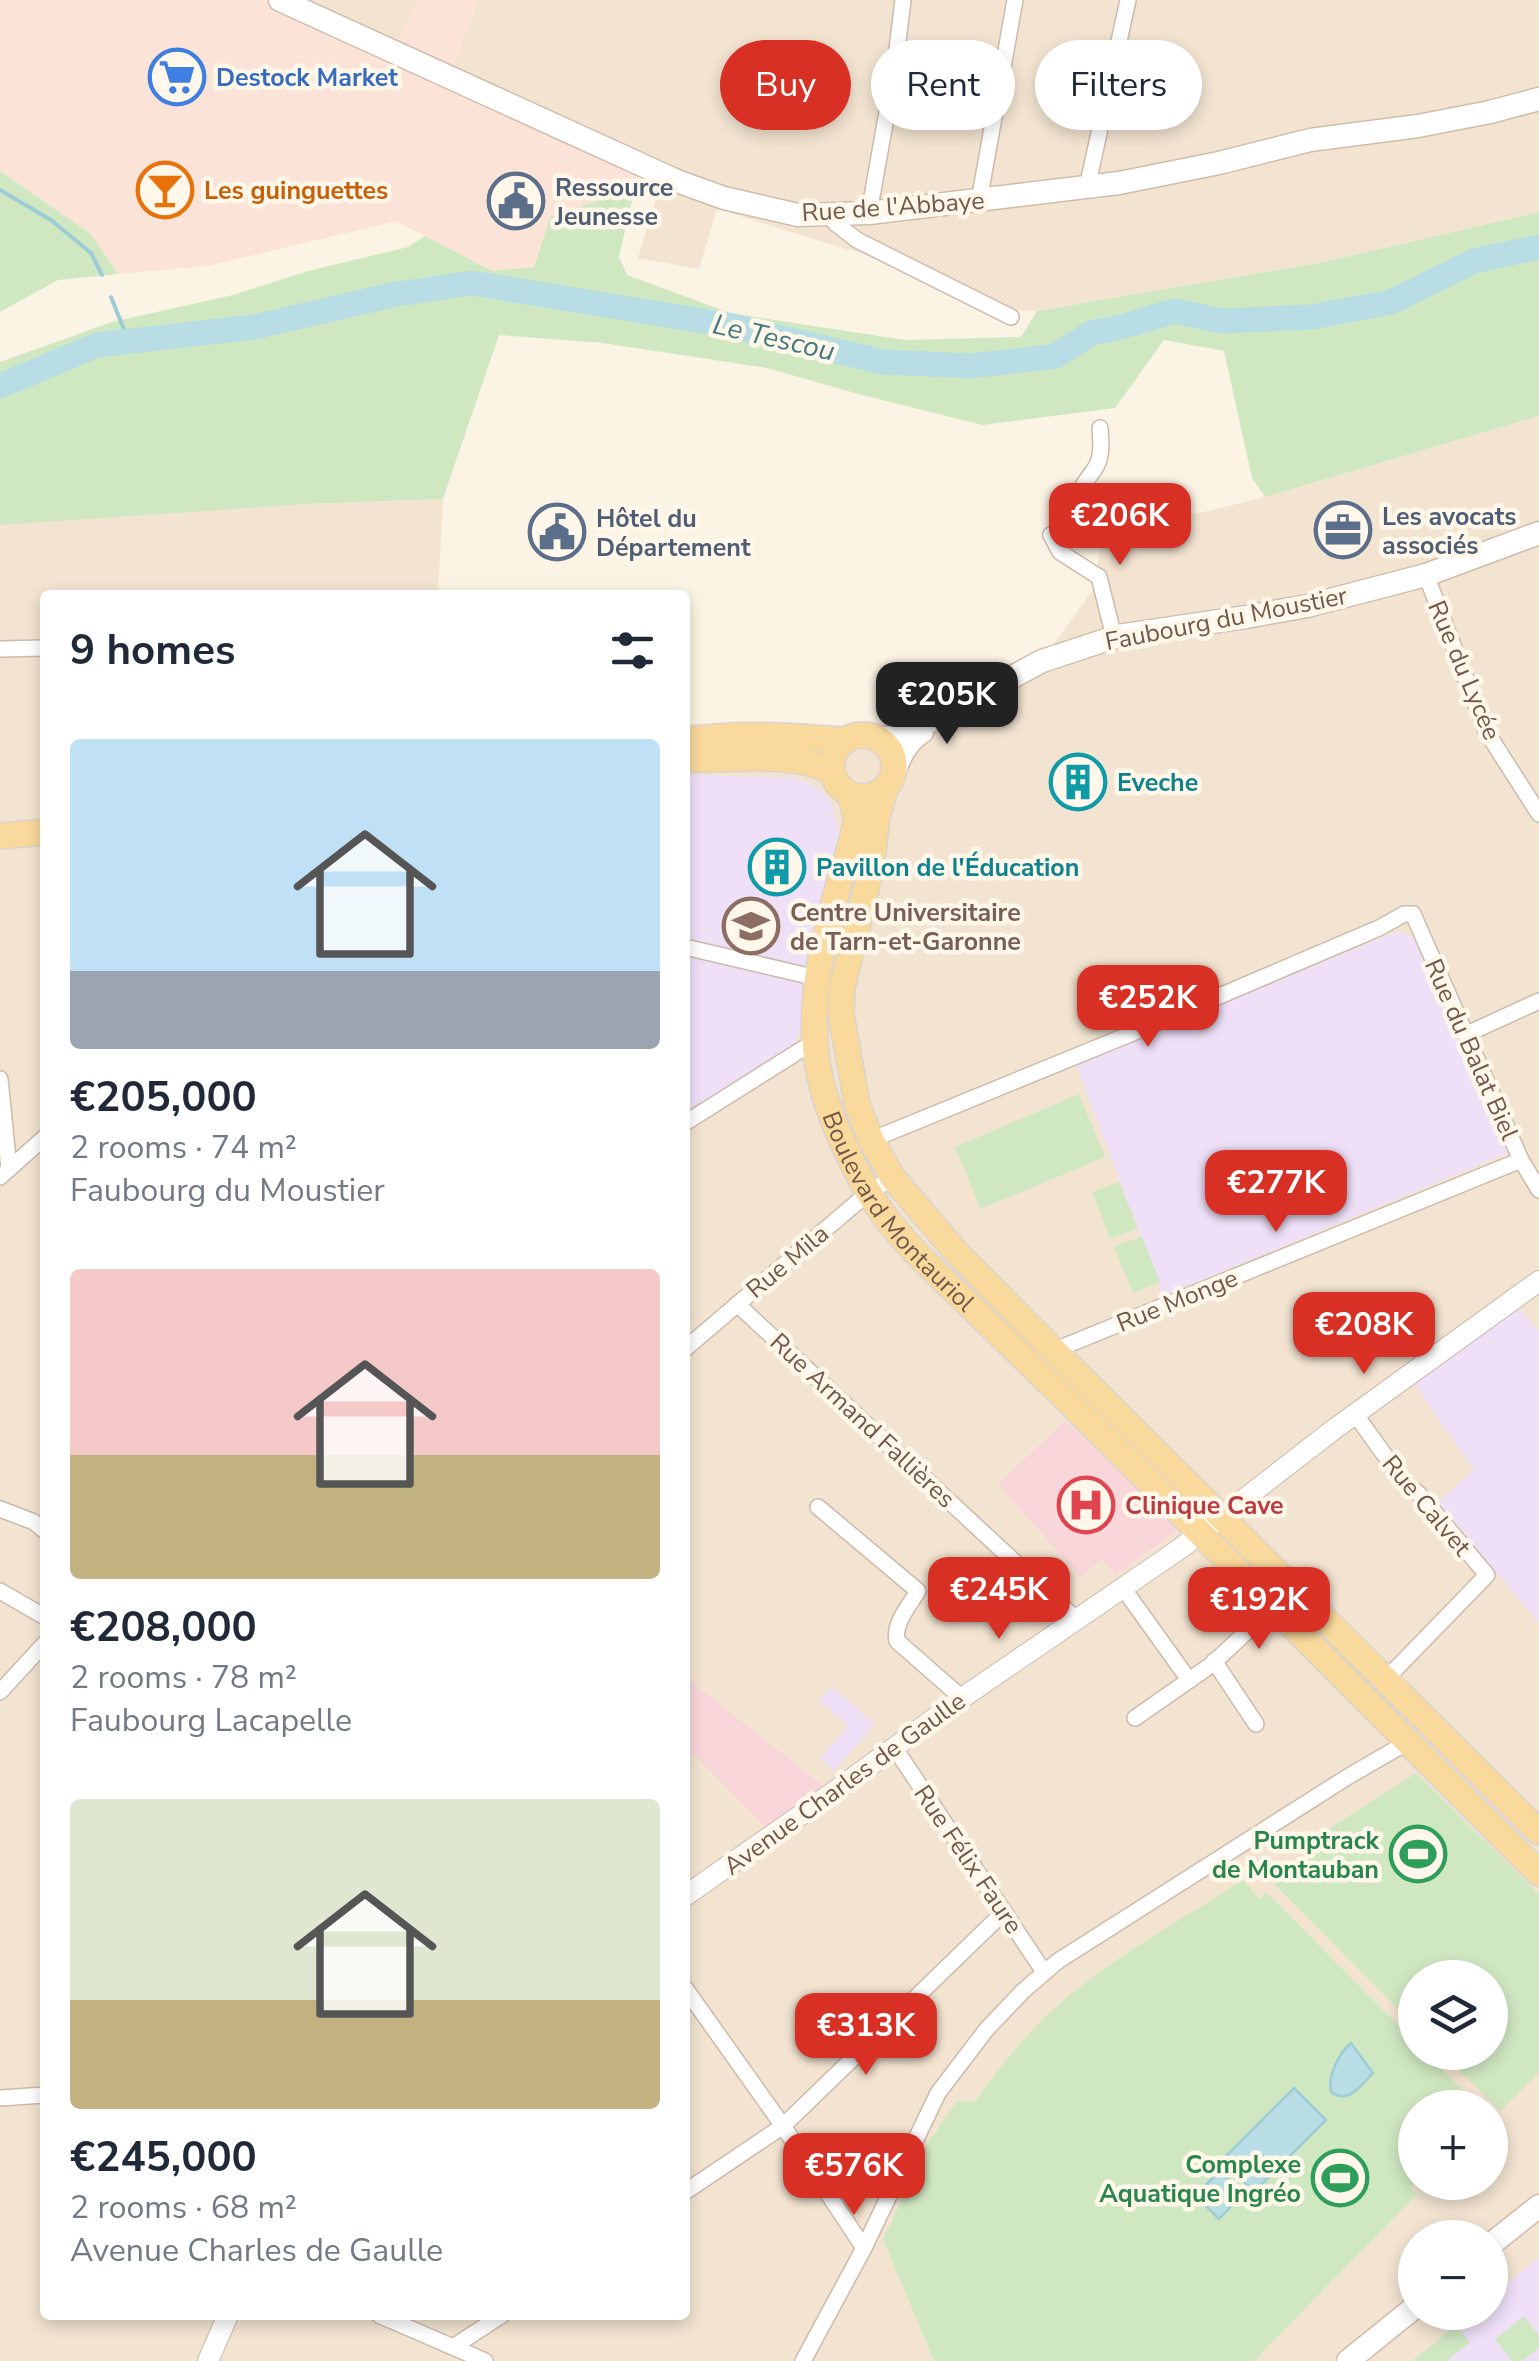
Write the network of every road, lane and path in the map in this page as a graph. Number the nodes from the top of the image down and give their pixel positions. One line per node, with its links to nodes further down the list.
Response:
1 (280, 0): 9 (main road, Rue de l'Abbaye)
2 (902, 0): 8 (street)
3 (1015, 0): 7 (street)
4 (1128, 0): 6 (street)
5 (1539, 99): 6 (main road, Rue de l'Abbaye)
6 (1087, 188): 7 (main road, Rue de l'Abbaye)
7 (979, 201): 8 (main road, Rue de l'Abbaye)
8 (868, 212): 9 (main road, Rue de l'Abbaye)
9 (830, 215): 10 (street)
10 (1011, 318)
11 (1100, 428): 14 (street)
12 (1539, 532): 13 (main road, Faubourg du Moustier)
13 (1426, 575): 14 (main road, Faubourg du Moustier); 25 (street, Rue du Lycée)
14 (1114, 637): 17 (main road, Faubourg du Moustier)
15 (40, 648): 16 (street)
16 (0, 649)
17 (975, 698): 19 (main road, Faubourg du Moustier); 23 (main road, Faubourg du Moustier)
18 (690, 739): 20 (main road)
19 (878, 739): 20 (main road); 23 (main road)
20 (846, 740): 22 (main road)
21 (690, 759): 22 (main road)
22 (832, 772): 24 (main road)
23 (889, 782): 24 (main road); 35 (main road, Boulevard Montauriol)
24 (851, 796): 29 (main road, Boulevard Montauriol)
25 (1539, 814)
26 (40, 832): 27 (main road)
27 (0, 836)
28 (690, 948): 29 (street)
29 (818, 978): 32 (main road, Boulevard Montauriol)
30 (1539, 1002): 31 (street)
31 (1467, 1034): 35 (street, Rue du Balat Biel); 37 (street, Rue du Balat Biel)
32 (815, 1041): 34 (street); 41 (main road, Boulevard Montauriol)
33 (0, 1079): 38 (street)
34 (690, 1119)
35 (871, 1140): 39 (main road, Boulevard Montauriol)
36 (40, 1142): 38 (street)
37 (1521, 1160): 40 (street, Rue du Balat Biel); 45 (street, Rue Monge)
38 (4, 1173)
39 (892, 1178): 41 (street, Rue Mila); 45 (main road, Boulevard Montauriol)
40 (1539, 1190)
41 (868, 1193): 43 (street, Rue Mila); 51 (main road, Boulevard Montauriol)
42 (1539, 1281): 46 (street, Avenue Charles de Gaulle)
43 (737, 1304): 44 (street, Rue Mila); 56 (street, Rue Armand Fallières)
44 (690, 1345)
45 (1058, 1353): 49 (main road, Boulevard Montauriol)
46 (1355, 1414): 49 (street, Avenue Charles de Gaulle); 60 (street, Rue Calvet)
47 (818, 1507): 62 (street)
48 (0, 1509): 50 (street)
49 (1220, 1516): 51 (street, Avenue Charles de Gaulle); 60 (main road, Boulevard Montauriol)
50 (40, 1526)
51 (1200, 1534): 52 (street, Avenue Charles de Gaulle); 54 (main road, Boulevard Montauriol)
52 (1122, 1588): 56 (street, Avenue Charles de Gaulle); 59 (street)
53 (0, 1590): 55 (street)
54 (1273, 1607): 58 (street); 65 (main road, Boulevard Montauriol)
55 (40, 1614)
56 (1076, 1619): 62 (street, Avenue Charles de Gaulle)
57 (40, 1648): 61 (street)
58 (1214, 1661): 59 (street); 64 (street)
59 (1187, 1678): 63 (street)
60 (1386, 1679): 67 (main road, Boulevard Montauriol)
61 (0, 1692)
62 (962, 1698): 66 (street, Avenue Charles de Gaulle)
63 (1135, 1718)
64 (1256, 1724)
65 (1408, 1742): 68 (main road, Boulevard Montauriol); 71 (street)
66 (894, 1747): 69 (street, Avenue Charles de Gaulle); 70 (street, Rue Félix Faure)
67 (1539, 1832)
68 (1539, 1873)
69 (690, 1892)
70 (1004, 1912): 71 (street, Rue Félix Faure); 75 (street)
71 (1044, 1972): 79 (street)
72 (690, 1995): 75 (street)
73 (40, 2095): 74 (street)
74 (0, 2098)
75 (783, 2126): 76 (street); 79 (street)
76 (690, 2189)
77 (1539, 2206): 78 (main road)
78 (1508, 2231)
79 (864, 2248): 87 (street)
80 (226, 2320): 85 (street)
81 (390, 2320): 84 (street)
82 (495, 2320): 84 (street)
83 (1398, 2321): 88 (main road)
84 (453, 2348): 86 (street)
85 (208, 2361)
86 (484, 2361)
87 (804, 2361)
88 (1348, 2361)

